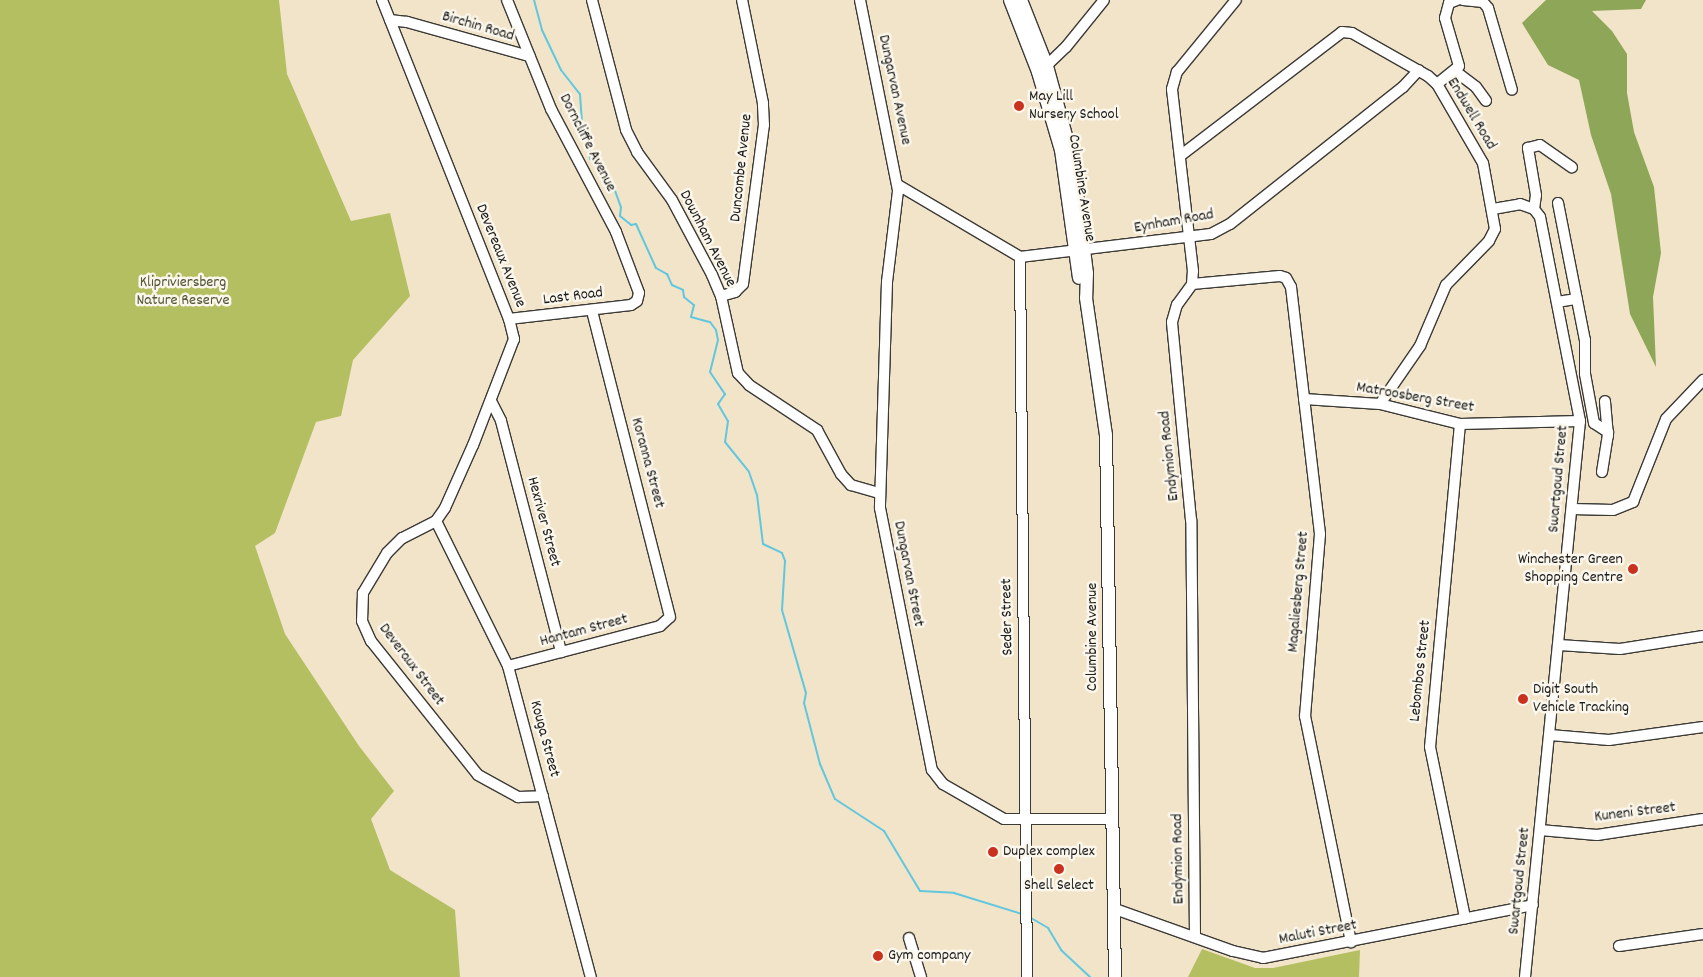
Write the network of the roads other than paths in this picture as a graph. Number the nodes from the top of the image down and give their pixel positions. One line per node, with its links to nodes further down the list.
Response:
1 (382, 0): 12 (street, Devereaux Avenue)
2 (507, 0): 13 (street, Dorncliffe Avenue)
3 (592, 0): 30 (street, Downham Avenue)
4 (742, 0): 30 (street, Duncombe Avenue)
5 (860, 0): 22 (street, Dungarvan Avenue)
6 (1010, 0): 14 (main road, Columbine Avenue)
7 (1021, 0): 14 (main road, Columbine Avenue)
8 (1104, 0): 14 (street)
9 (1236, 0): 20 (street)
10 (1457, 0): 16 (street)
11 (1463, 0): 18 (street)
12 (390, 20): 13 (street, Birchin Road); 35 (street, Devereaux Avenue)
13 (529, 56): 32 (street, Dorncliffe Avenue)
14 (1043, 69): 27 (main road, Columbine Avenue)
15 (1419, 70): 17 (street, Endwell Road); 20 (street, Endwell Road); 26 (street, Eynham Road)
16 (1456, 71): 17 (street); 19 (street)
17 (1437, 84): 24 (street, Endwell Road)
18 (1512, 90)
19 (1486, 101)
20 (1180, 156): 26 (street)
21 (1572, 167): 25 (street)
22 (898, 186): 28 (street); 45 (street, Dungarvan Street)
23 (1558, 203): 31 (street)
24 (1493, 209): 25 (street); 40 (street, Endwell Road)
25 (1534, 209): 33 (street, Swartgoud Street)
26 (1190, 237): 27 (street, Eynham Road); 29 (street)
27 (1079, 251): 28 (street, Eynham Road); 56 (main road, Columbine Avenue)
28 (1020, 256): 58 (street, Seder Street)
29 (1192, 284): 37 (street, Magaliesberg Street); 64 (street, Endymion Road)
30 (721, 296): 45 (street, Downham Avenue)
31 (1577, 299): 33 (street); 43 (street)
32 (638, 300): 34 (street, Last Road)
33 (1557, 302): 41 (street, Swartgoud Street)
34 (592, 310): 35 (street, Last Road); 48 (street, Koranna Street)
35 (509, 320): 38 (street, Devereaux Avenue)
36 (1703, 380): 46 (street)
37 (1304, 399): 40 (street, Matroosberg Street); 66 (street, Magaliesberg Street)
38 (491, 401): 47 (street, Devereaux Avenue); 51 (street, Hexriver Street)
39 (1605, 401): 43 (street)
40 (1380, 404): 42 (street, Matroosberg Street)
41 (1580, 421): 42 (street, Matroosberg Street); 46 (street, Swartgoud Street)
42 (1460, 424): 62 (street, Lebombos Street)
43 (1608, 432): 44 (street)
44 (1602, 472)
45 (879, 493): 58 (street, Dungarvan Street)
46 (1572, 509): 50 (street, Swartgoud Street)
47 (436, 520): 52 (street, Kouga Street); 55 (street, Deveraux Street)
48 (667, 622): 51 (street, Hantam Street)
49 (1703, 636): 50 (street)
50 (1559, 644): 54 (street, Swartgoud Street)
51 (561, 652): 52 (street, Hantam Street)
52 (508, 666): 55 (street, Kouga Street)
53 (1703, 727): 54 (street)
54 (1550, 735): 59 (street, Swartgoud Street)
55 (543, 796): 68 (street, Kouga Street)
56 (1112, 819): 58 (street, Dungarvan Street); 61 (main road, Columbine Avenue)
57 (1703, 819): 59 (street, Kuneni Street)
58 (1025, 820): 70 (street, Seder Street)
59 (1540, 830): 60 (street, Swartgoud Street)
60 (1532, 905): 62 (street, Maluti Street); 72 (street, Swartgoud Street)
61 (1114, 909): 64 (street, Maluti Street); 71 (main road, Columbine Avenue)
62 (1465, 918): 66 (street, Maluti Street)
63 (1703, 934): 67 (street)
64 (1195, 937): 66 (street, Maluti Street)
65 (909, 938): 69 (street)
66 (1351, 942)
67 (1620, 946)
68 (591, 977)
69 (921, 977)
70 (1027, 977)
71 (1115, 977)
72 (1525, 977)

